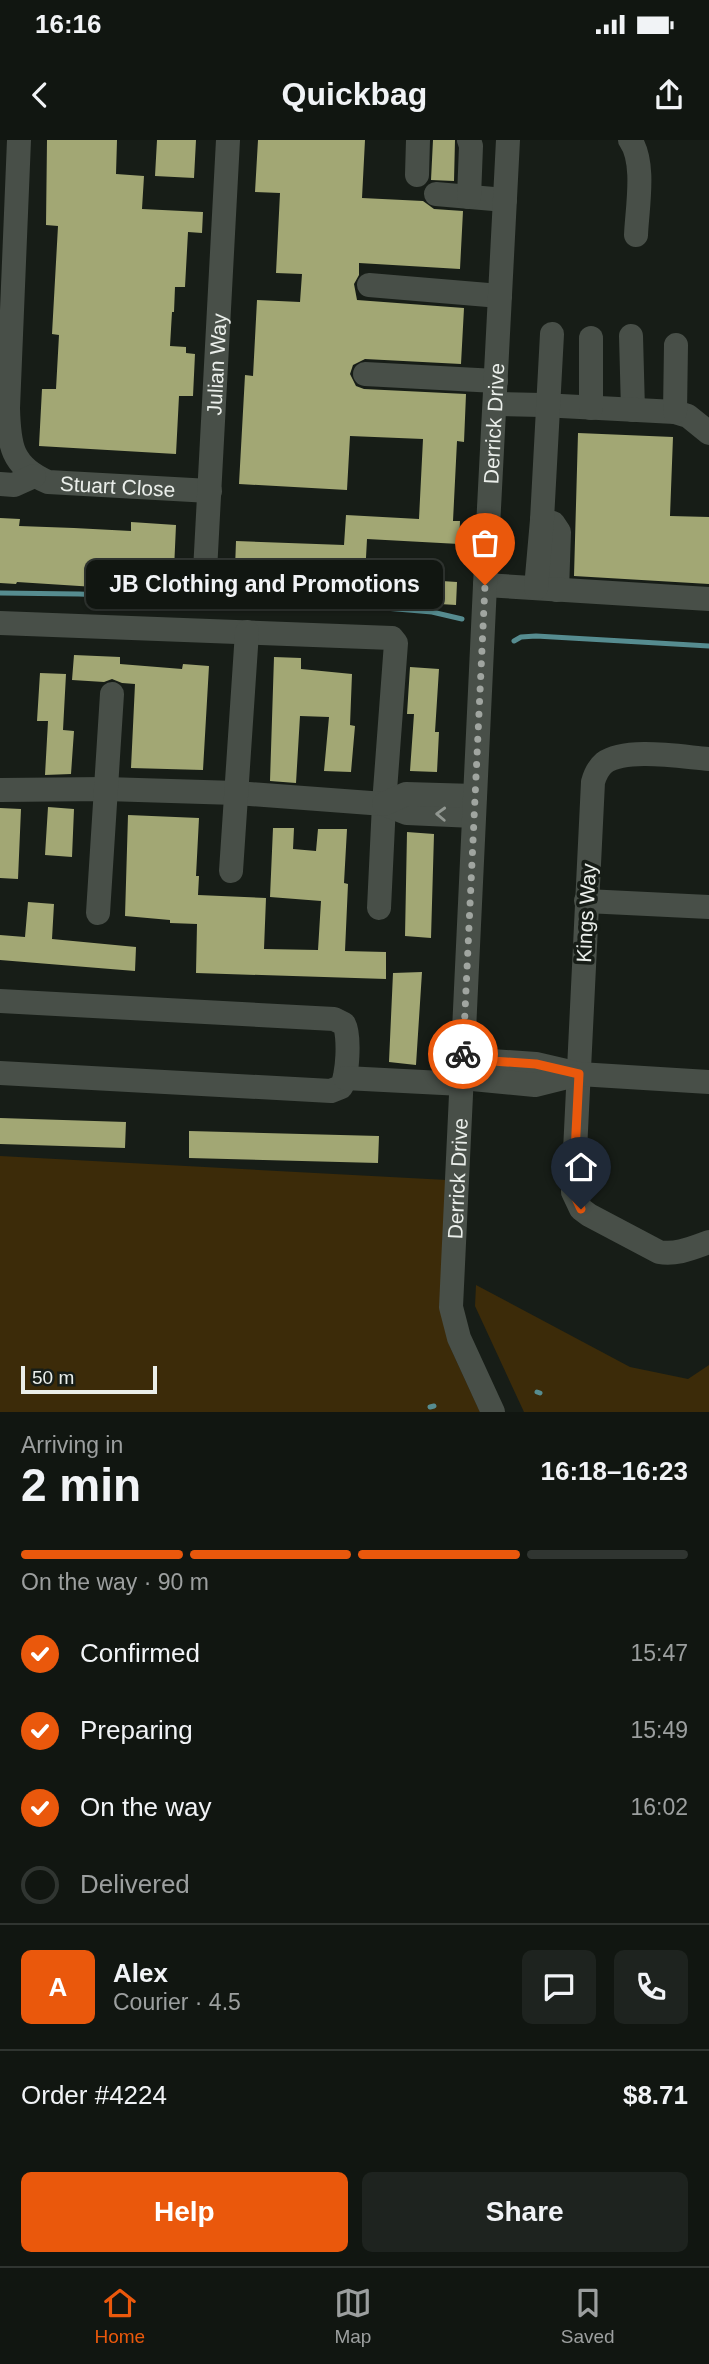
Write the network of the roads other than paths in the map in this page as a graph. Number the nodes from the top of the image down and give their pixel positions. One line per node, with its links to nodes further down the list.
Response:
1 (19, 140): 21 (street, Stuart Close)
2 (228, 140): 28 (street, Julian Way)
3 (418, 140): 7 (street)
4 (469, 140): 9 (street)
5 (508, 140): 10 (street, Derrick Drive)
6 (630, 140): 11 (street)
7 (417, 175)
8 (436, 194): 9 (street)
9 (469, 197): 10 (street)
10 (505, 200): 13 (street, Derrick Drive)
11 (636, 235)
12 (369, 285): 13 (street)
13 (500, 296): 19 (street, Derrick Drive)
14 (552, 334): 20 (street)
15 (631, 337): 23 (street)
16 (591, 338): 22 (street)
17 (676, 345): 24 (street)
18 (365, 374): 19 (street)
19 (495, 393): 20 (street); 29 (street, Derrick Drive)
20 (550, 405): 22 (street); 30 (street)
21 (4, 408): 26 (street, Stuart Close)
22 (591, 408): 23 (street)
23 (632, 410): 24 (street)
24 (675, 412): 25 (street)
25 (709, 433)
26 (34, 476): 27 (street); 28 (street, Stuart Close)
27 (0, 484)
28 (210, 491): 31 (street, Julian Way)
29 (485, 585): 30 (street); 41 (street, Derrick Drive)
30 (547, 589): 32 (street)
31 (204, 590)
32 (709, 599)
33 (0, 623): 34 (street)
34 (247, 632): 39 (street); 40 (street)
35 (112, 694): 37 (street)
36 (709, 759): 43 (street, Kings Way)
37 (106, 789): 38 (street); 39 (street); 46 (street)
38 (0, 790)
39 (236, 793): 40 (street); 42 (street)
40 (384, 804): 41 (street); 45 (street)
41 (475, 806): 49 (street, Derrick Drive)
42 (231, 871)
43 (586, 901): 44 (street); 50 (street, Kings Way)
44 (709, 907)
45 (379, 908)
46 (97, 913)
47 (0, 1001): 51 (street)
48 (0, 1073): 51 (street)
49 (462, 1074): 50 (street); 51 (street); 54 (street, Derrick Drive)
50 (579, 1074): 52 (street); 53 (street, Kings Way)
51 (345, 1078)
52 (709, 1082)
53 (709, 1242)
54 (493, 1412)

